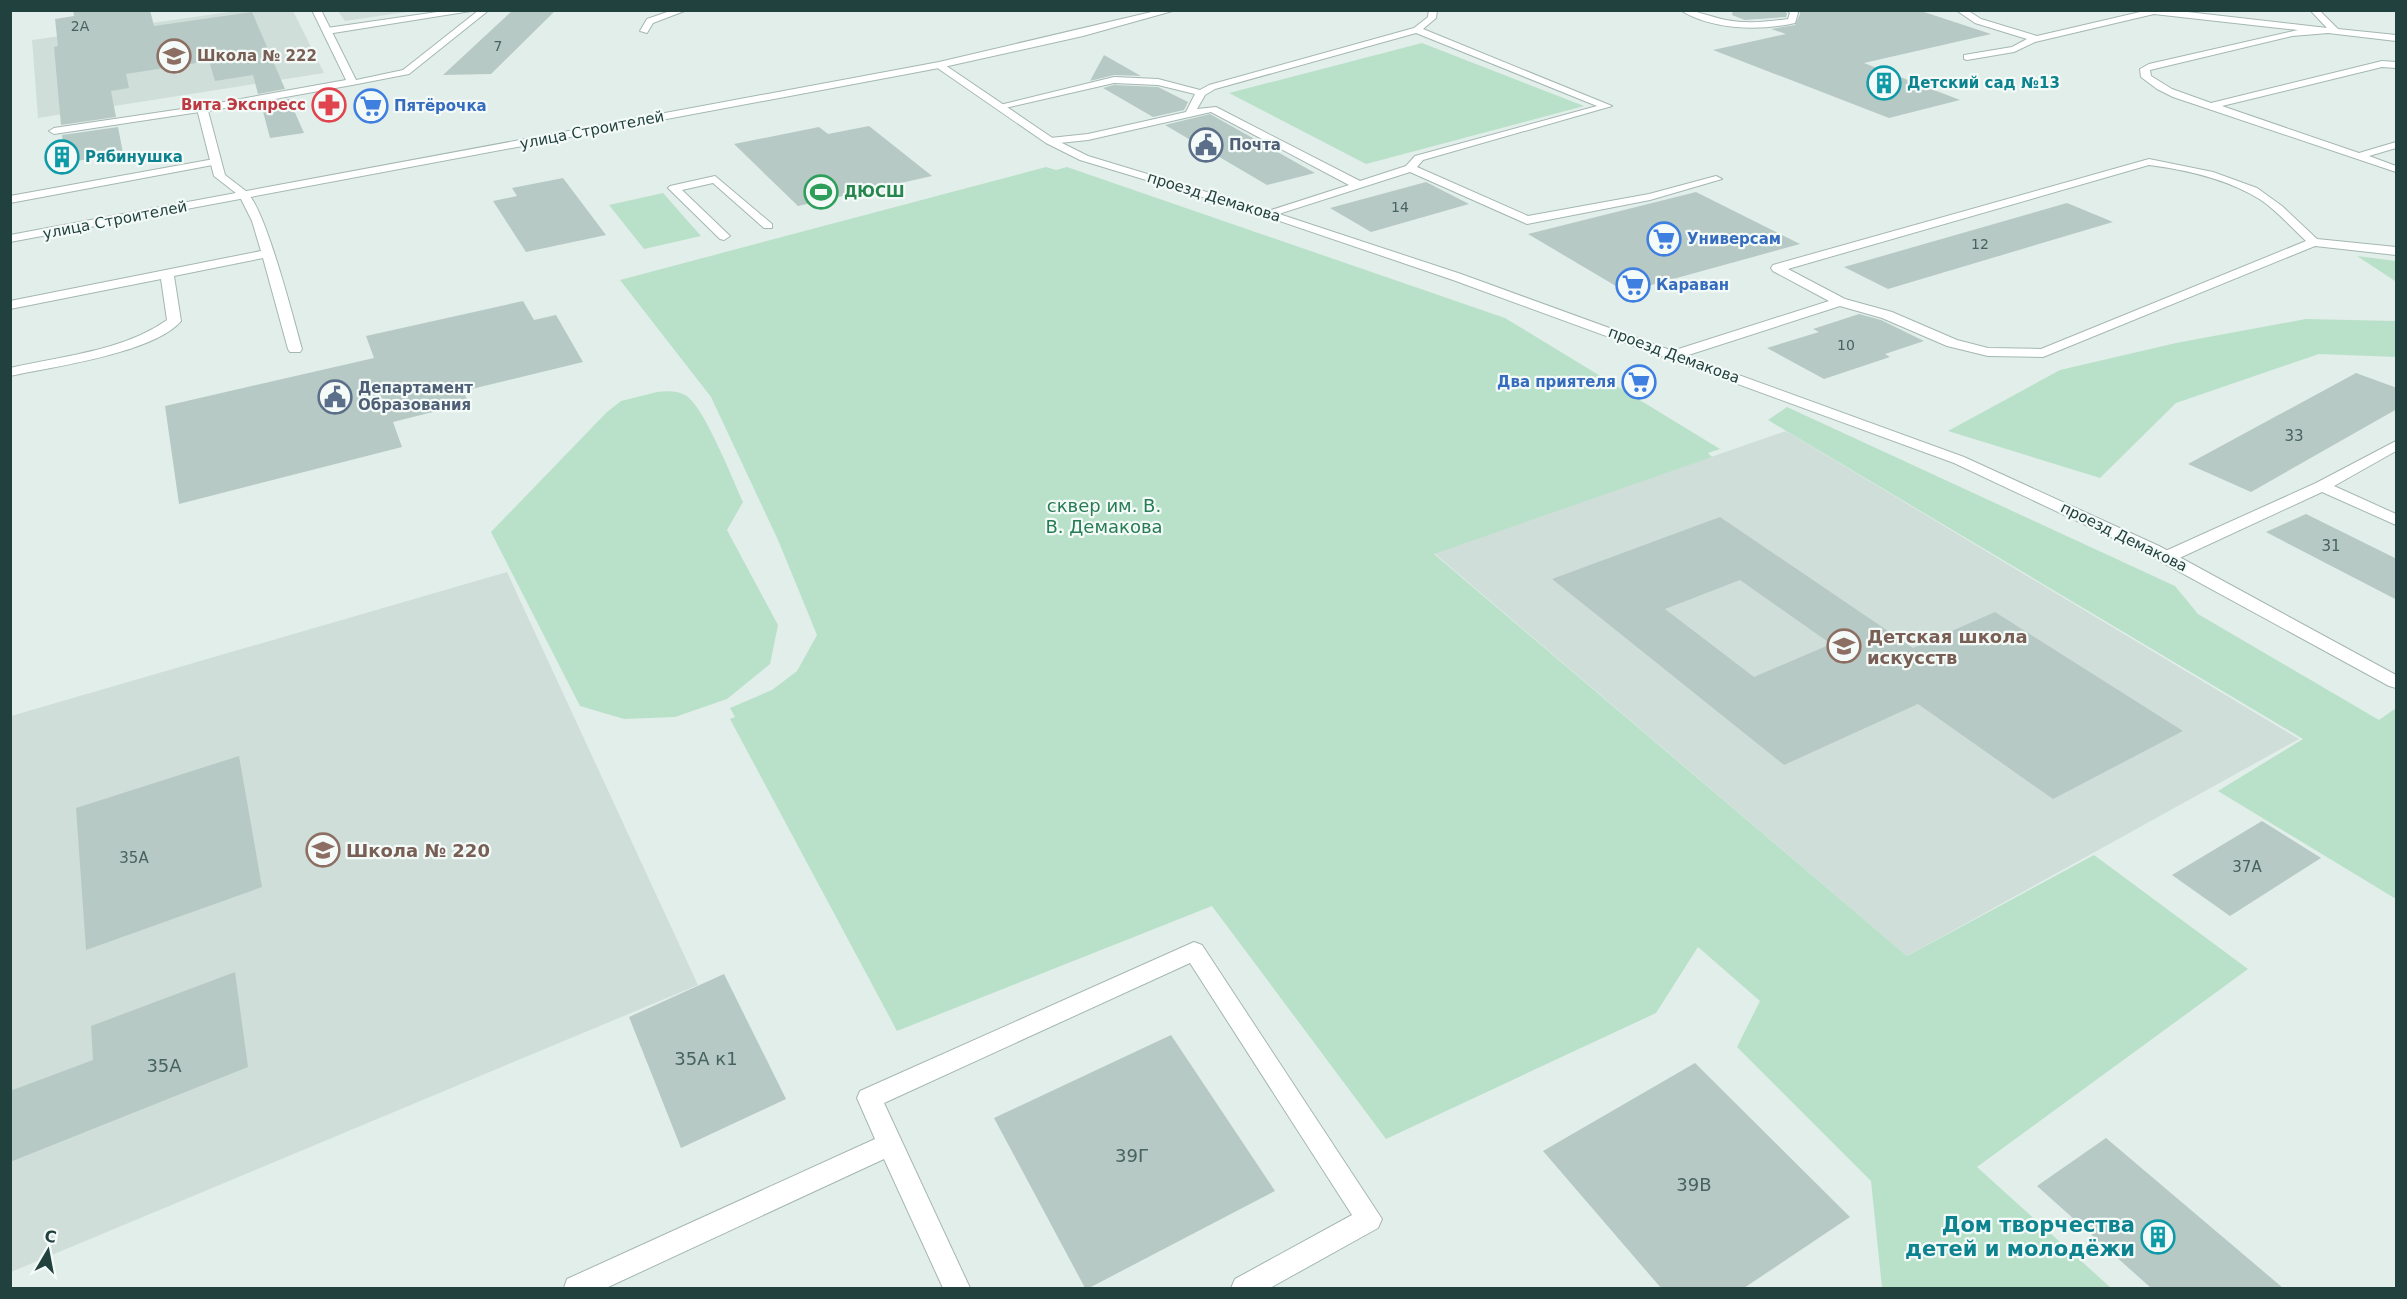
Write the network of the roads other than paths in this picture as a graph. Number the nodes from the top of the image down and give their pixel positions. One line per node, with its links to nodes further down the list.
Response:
1 (316, 10): 14 (street)
2 (473, 10): 14 (street)
3 (485, 10): 21 (street)
4 (683, 10): 15 (street)
5 (1172, 10): 19 (street, улица Строителей)
6 (1432, 10): 12 (street)
7 (1684, 10): 8 (street)
8 (1791, 10)
9 (1960, 10): 17 (street)
10 (2314, 10): 13 (street)
11 (2146, 11): 13 (street); 17 (street)
12 (1417, 30): 22 (street); 32 (street)
13 (2334, 30): 16 (street); 24 (street)
14 (327, 31): 21 (street)
15 (644, 31)
16 (2397, 38)
17 (2037, 39): 18 (street)
18 (1967, 57)
19 (939, 65): 23 (street, проезд Демакова); 36 (street, улица Строителей)
20 (2397, 65): 24 (street)
21 (352, 82): 25 (street)
22 (1201, 93): 23 (street); 26 (street)
23 (1001, 106): 28 (street, проезд Демакова)
24 (2211, 106): 30 (street)
25 (202, 109): 27 (street); 31 (street)
26 (1190, 113): 28 (street); 35 (street)
27 (54, 131)
28 (1050, 141): 38 (street, проезд Демакова)
29 (2397, 145): 30 (street)
30 (2359, 156): 33 (street)
31 (214, 162): 36 (street); 37 (street)
32 (1410, 168): 34 (street); 35 (street)
33 (2397, 169)
34 (1716, 179)
35 (1359, 185): 38 (street)
36 (245, 195): 41 (street, улица Строителей); 44 (street)
37 (10, 200)
38 (1269, 214): 49 (street, проезд Демакова)
39 (768, 226): 40 (street)
40 (724, 236)
41 (10, 239)
42 (2314, 242): 43 (street); 46 (street); 46 (street)
43 (2397, 251)
44 (268, 253): 45 (street); 48 (street)
45 (167, 274): 47 (street); 50 (street)
46 (1839, 302): 49 (street)
47 (10, 305)
48 (295, 349)
49 (1674, 355): 54 (street, проезд Демакова)
50 (10, 372)
51 (2397, 445): 52 (street)
52 (2322, 486): 53 (street); 54 (street)
53 (2397, 520)
54 (2167, 557): 55 (street, проезд Демакова)
55 (2397, 682)
56 (891, 1144): 57 (street); 58 (street); 59 (street)
57 (577, 1288)
58 (957, 1288)
59 (1245, 1288)

